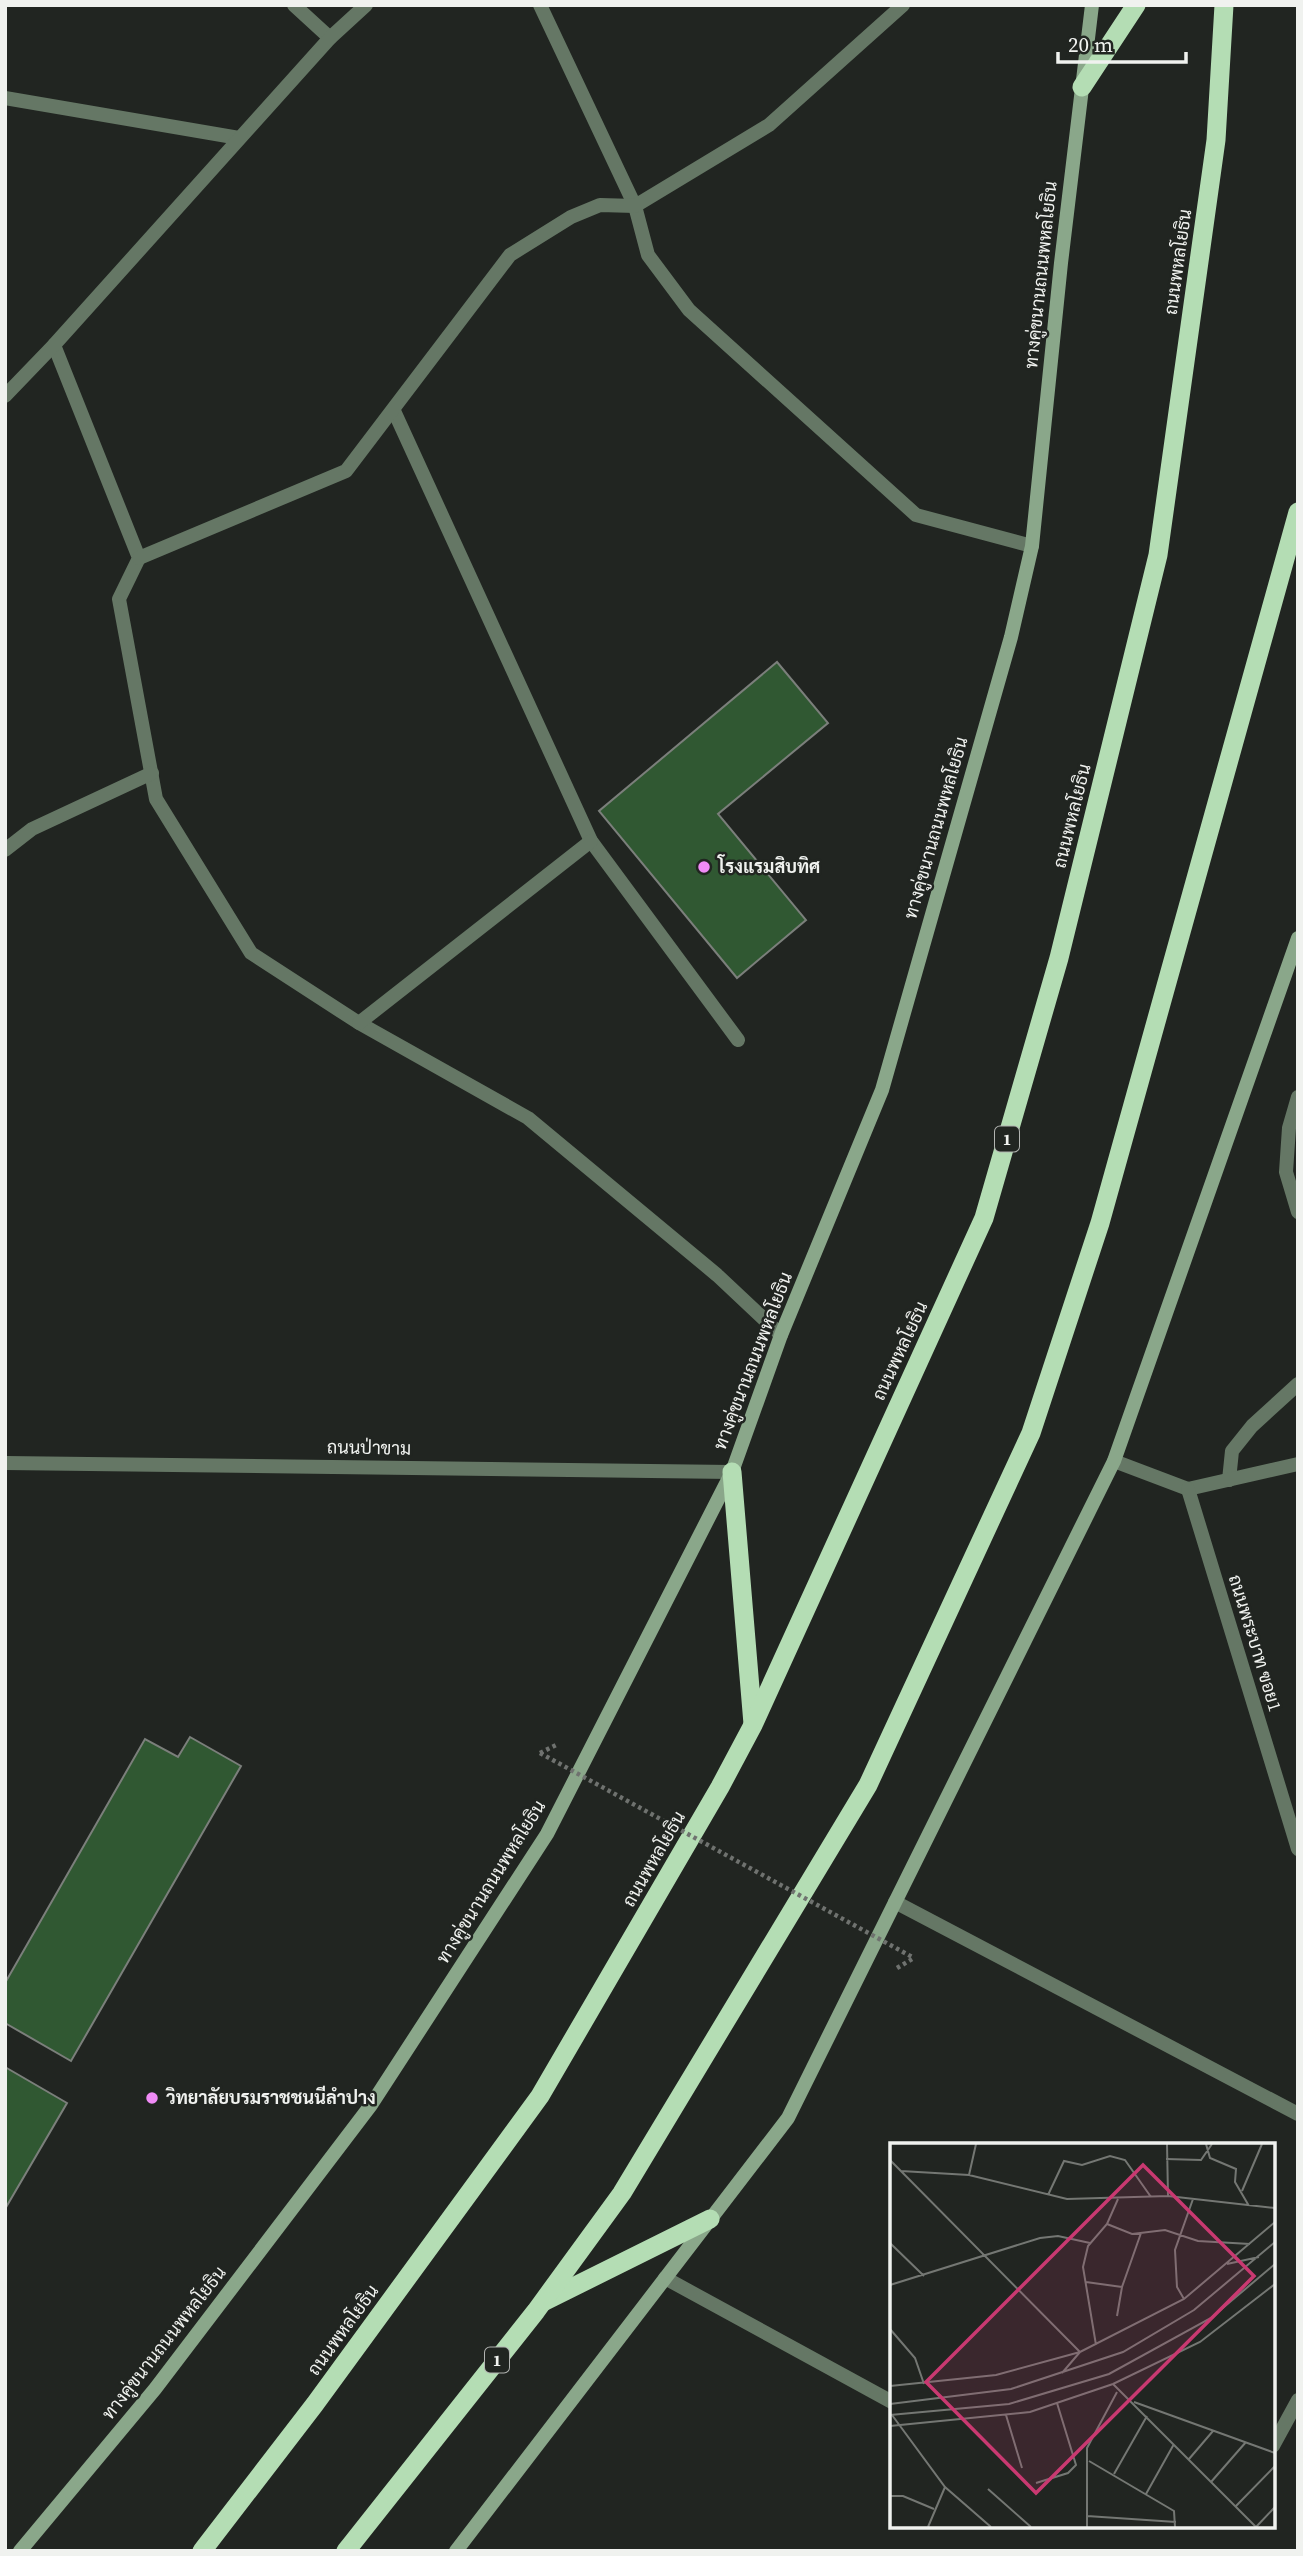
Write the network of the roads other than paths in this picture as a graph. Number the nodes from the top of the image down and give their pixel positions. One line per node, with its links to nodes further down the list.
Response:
1 (294, 5): 8 (street)
2 (366, 5): 8 (street)
3 (540, 5): 12 (street)
4 (903, 5): 12 (street)
5 (1092, 5): 9 (main road, ทางคู่ขนานถนนพหลโยธิน)
6 (1136, 5): 9 (highway)
7 (1224, 5): 35 (highway, ถนนพหลโยธิน / 1)
8 (330, 38): 11 (street)
9 (1082, 87): 17 (main road, ทางคู่ขนานถนนพหลโยธิน)
10 (5, 98): 11 (street)
11 (239, 138): 13 (street)
12 (635, 206): 15 (street); 17 (street)
13 (54, 345): 14 (street); 18 (street)
14 (5, 396)
15 (394, 411): 18 (street); 20 (street)
16 (1298, 512): 41 (highway, 1)
17 (1032, 546): 27 (main road, ทางคู่ขนานถนนพหลโยธิน)
18 (139, 558): 19 (street)
19 (152, 773): 21 (street); 23 (street)
20 (591, 841): 23 (street); 24 (street)
21 (5, 850)
22 (1298, 938): 29 (main road)
23 (359, 1023): 27 (street)
24 (738, 1040)
25 (1298, 1097): 26 (street)
26 (1298, 1212)
27 (781, 1335): 32 (main road, ทางคู่ขนานถนนพหลโยธิน)
28 (1298, 1384): 33 (street)
29 (1114, 1461): 34 (street); 37 (main road)
30 (5, 1463): 32 (street, ถนนป่าขาม)
31 (1298, 1464): 33 (street)
32 (732, 1472): 35 (highway); 45 (main road, ทางคู่ขนานถนนพหลโยธิน)
33 (1229, 1480): 34 (street)
34 (1188, 1489): 36 (street, ถนนพระบาท ฃอย1)
35 (753, 1726): 46 (highway, ถนนพหลโยธิน / 1)
36 (1298, 1849)
37 (895, 1902): 38 (street); 39 (main road)
38 (1298, 2115)
39 (710, 2219): 40 (main road); 41 (highway)
40 (665, 2278): 43 (street); 48 (main road)
41 (542, 2302): 47 (highway, 1)
42 (1298, 2400): 44 (street)
43 (890, 2401)
44 (1275, 2442)
45 (20, 2551)
46 (202, 2551)
47 (346, 2551)
48 (456, 2551)

